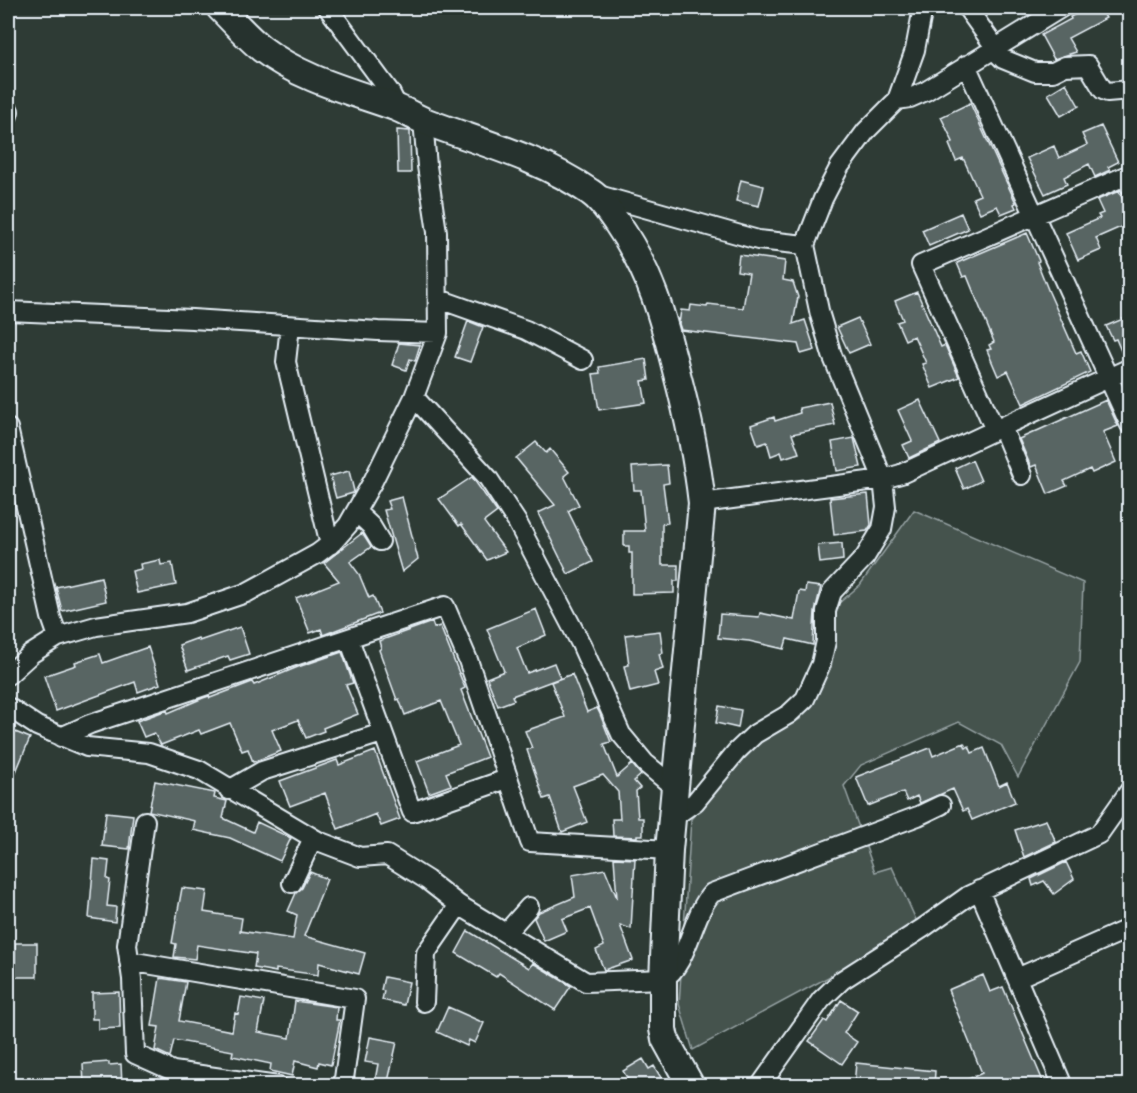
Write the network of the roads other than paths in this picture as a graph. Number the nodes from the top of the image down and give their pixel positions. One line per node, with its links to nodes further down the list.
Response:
1 (220, 8): 10 (street)
2 (328, 8): 10 (street)
3 (923, 8): 9 (street)
4 (967, 8): 6 (street)
5 (1061, 8): 6 (street)
6 (994, 48): 7 (street); 8 (street)
7 (966, 65): 9 (street); 14 (street)
8 (1130, 90)
9 (897, 100): 15 (street)
10 (398, 108): 11 (street)
11 (423, 121): 13 (street); 16 (street)
12 (1130, 186): 14 (street)
13 (592, 193): 15 (street); 29 (street)
14 (1033, 216): 22 (street); 26 (street)
15 (805, 245): 28 (street)
16 (439, 299): 19 (street); 20 (street)
17 (8, 310): 18 (street)
18 (290, 326): 19 (street); 32 (street)
19 (438, 333): 23 (street)
20 (583, 360)
21 (1130, 368): 22 (street)
22 (1108, 378): 24 (street); 26 (street)
23 (414, 397): 30 (street); 40 (street)
24 (1130, 425)
25 (8, 428): 33 (street)
26 (998, 429): 27 (street); 28 (street)
27 (1022, 475)
28 (883, 479): 29 (street); 44 (street)
29 (702, 503): 40 (street)
30 (356, 512): 31 (street); 32 (street)
31 (380, 541)
32 (330, 545): 33 (street)
33 (58, 637): 35 (street)
34 (349, 639): 37 (street); 38 (street); 39 (street)
35 (8, 675)
36 (8, 707): 38 (street)
37 (382, 733): 39 (street); 41 (street)
38 (61, 737): 41 (street)
39 (507, 779): 47 (street)
40 (675, 788): 44 (street)
41 (229, 789): 46 (street)
42 (1130, 790): 49 (street)
43 (941, 805): 56 (street)
44 (672, 818): 47 (street)
45 (145, 820): 54 (street)
46 (313, 838): 48 (street); 50 (street)
47 (669, 850): 56 (street)
48 (292, 883)
49 (978, 891): 55 (street); 63 (street)
50 (459, 905): 53 (street); 57 (street)
51 (530, 907): 53 (street)
52 (1130, 928): 55 (street)
53 (506, 933): 56 (street)
54 (129, 961): 58 (street); 61 (street)
55 (1017, 978): 64 (street)
56 (663, 979): 62 (street)
57 (424, 1002)
58 (171, 1078): 59 (street)
59 (252, 1084): 60 (street)
60 (278, 1086)
61 (343, 1086)
62 (691, 1086)
63 (760, 1086)
64 (1064, 1086)

